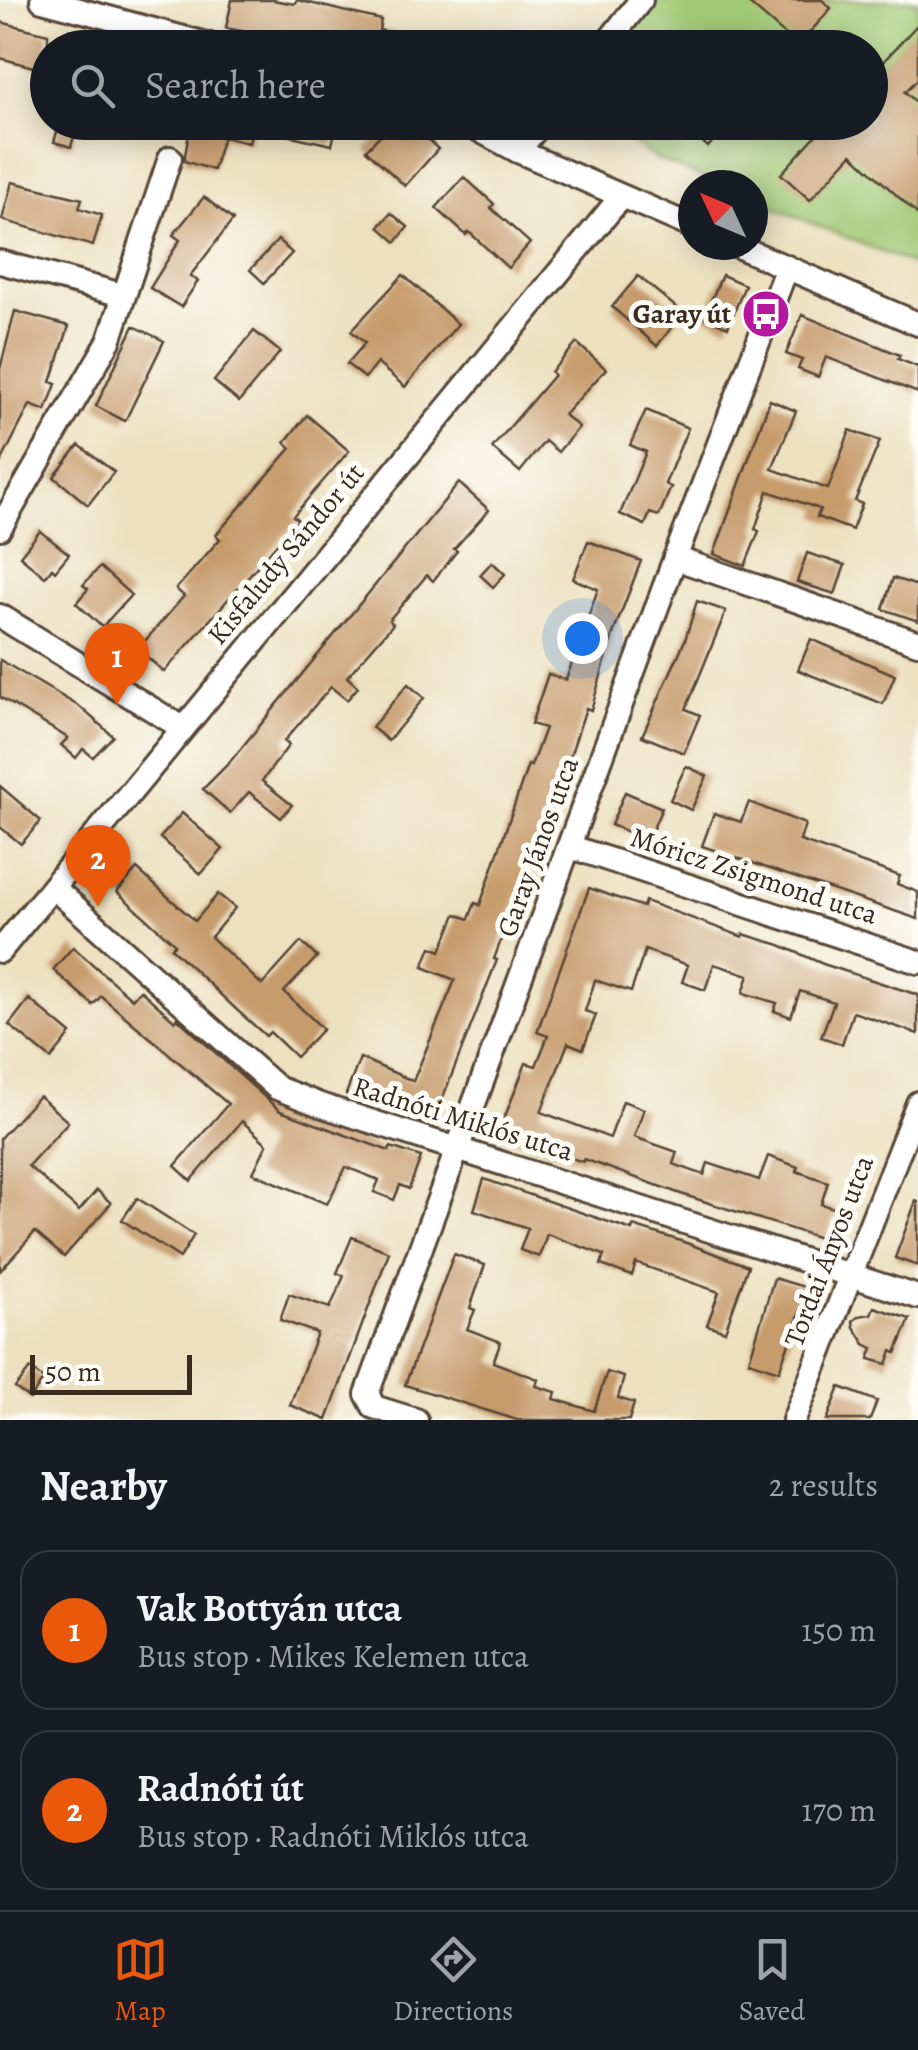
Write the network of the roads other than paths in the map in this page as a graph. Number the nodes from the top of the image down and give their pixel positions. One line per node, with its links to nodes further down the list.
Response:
1 (42, 0): 3 (street)
2 (642, 0): 4 (street)
3 (154, 30)
4 (618, 30)
5 (498, 140): 7 (street)
6 (527, 140): 7 (street)
7 (518, 151): 9 (street)
8 (170, 158): 14 (street)
9 (621, 197): 10 (street); 20 (street, Kisfaludy Sándor út)
10 (678, 221)
11 (768, 259): 13 (street)
12 (0, 262): 14 (street)
13 (787, 267): 15 (street); 17 (street, Garay János utca)
14 (122, 295): 16 (street)
15 (918, 324)
16 (0, 528)
17 (675, 558): 19 (street); 21 (street, Garay János utca)
18 (0, 616): 20 (street)
19 (918, 642)
20 (181, 728): 22 (street, Kisfaludy Sándor út)
21 (571, 847): 24 (street, Móricz Zsigmond utca); 26 (street, Garay János utca)
22 (54, 888): 23 (street, Kisfaludy Sándor út); 26 (street, Radnóti Miklós utca)
23 (0, 951)
24 (918, 962)
25 (918, 1104): 27 (street, Tordai Ányos utca)
26 (456, 1146): 27 (street, Radnóti Miklós utca); 29 (street, Garay János utca)
27 (852, 1276): 28 (street, Radnóti Miklós utca); 30 (street, Tordai Ányos utca)
28 (918, 1297)
29 (416, 1420)
30 (794, 1420)

